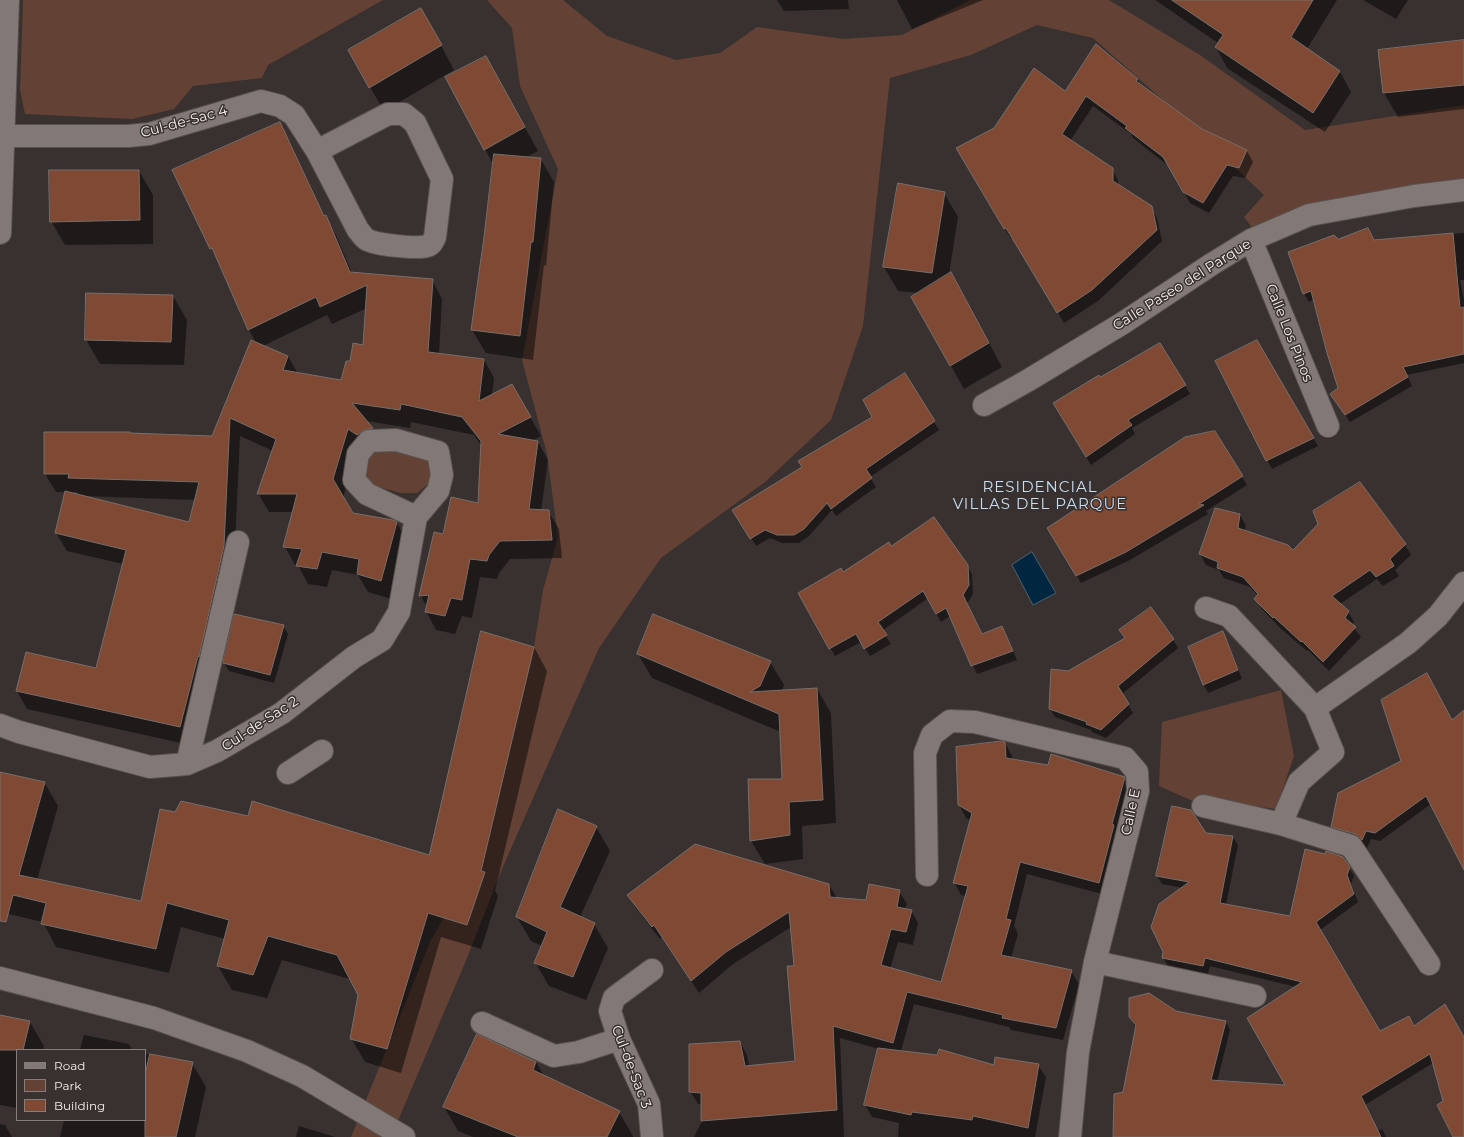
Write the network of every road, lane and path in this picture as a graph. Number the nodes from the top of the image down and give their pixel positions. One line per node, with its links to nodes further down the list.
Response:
1 (8, 0): 2 (street)
2 (3, 136): 3 (street, Cul-de-Sac 4); 7 (street)
3 (317, 151): 3 (street, Cul-de-Sac 4)
4 (1464, 184): 6 (street)
5 (1464, 190): 8 (street, Calle Paseo del Parque)
6 (1356, 200)
7 (0, 233)
8 (1251, 240): 9 (street, Calle Paseo del Parque); 10 (street, Calle Los Pinos)
9 (984, 405)
10 (1328, 426)
11 (416, 517): 18 (street, Cul-de-Sac 2)
12 (238, 542): 18 (street)
13 (1464, 583): 15 (street)
14 (1206, 608): 15 (street)
15 (1315, 708): 21 (street)
16 (0, 725): 18 (street, Cul-de-Sac 2)
17 (322, 751): 19 (street)
18 (187, 764)
19 (288, 773)
20 (1203, 806): 21 (street)
21 (1281, 824): 24 (street)
22 (927, 874): 23 (street, Calle E)
23 (1095, 962): 27 (street); 32 (street, Calle E)
24 (1429, 964)
25 (652, 970): 29 (street, Cul-de-Sac 3)
26 (0, 978): 30 (street)
27 (1255, 996)
28 (482, 1023): 29 (street)
29 (619, 1039): 31 (street, Cul-de-Sac 3)
30 (404, 1137)
31 (652, 1137)
32 (1070, 1137)

